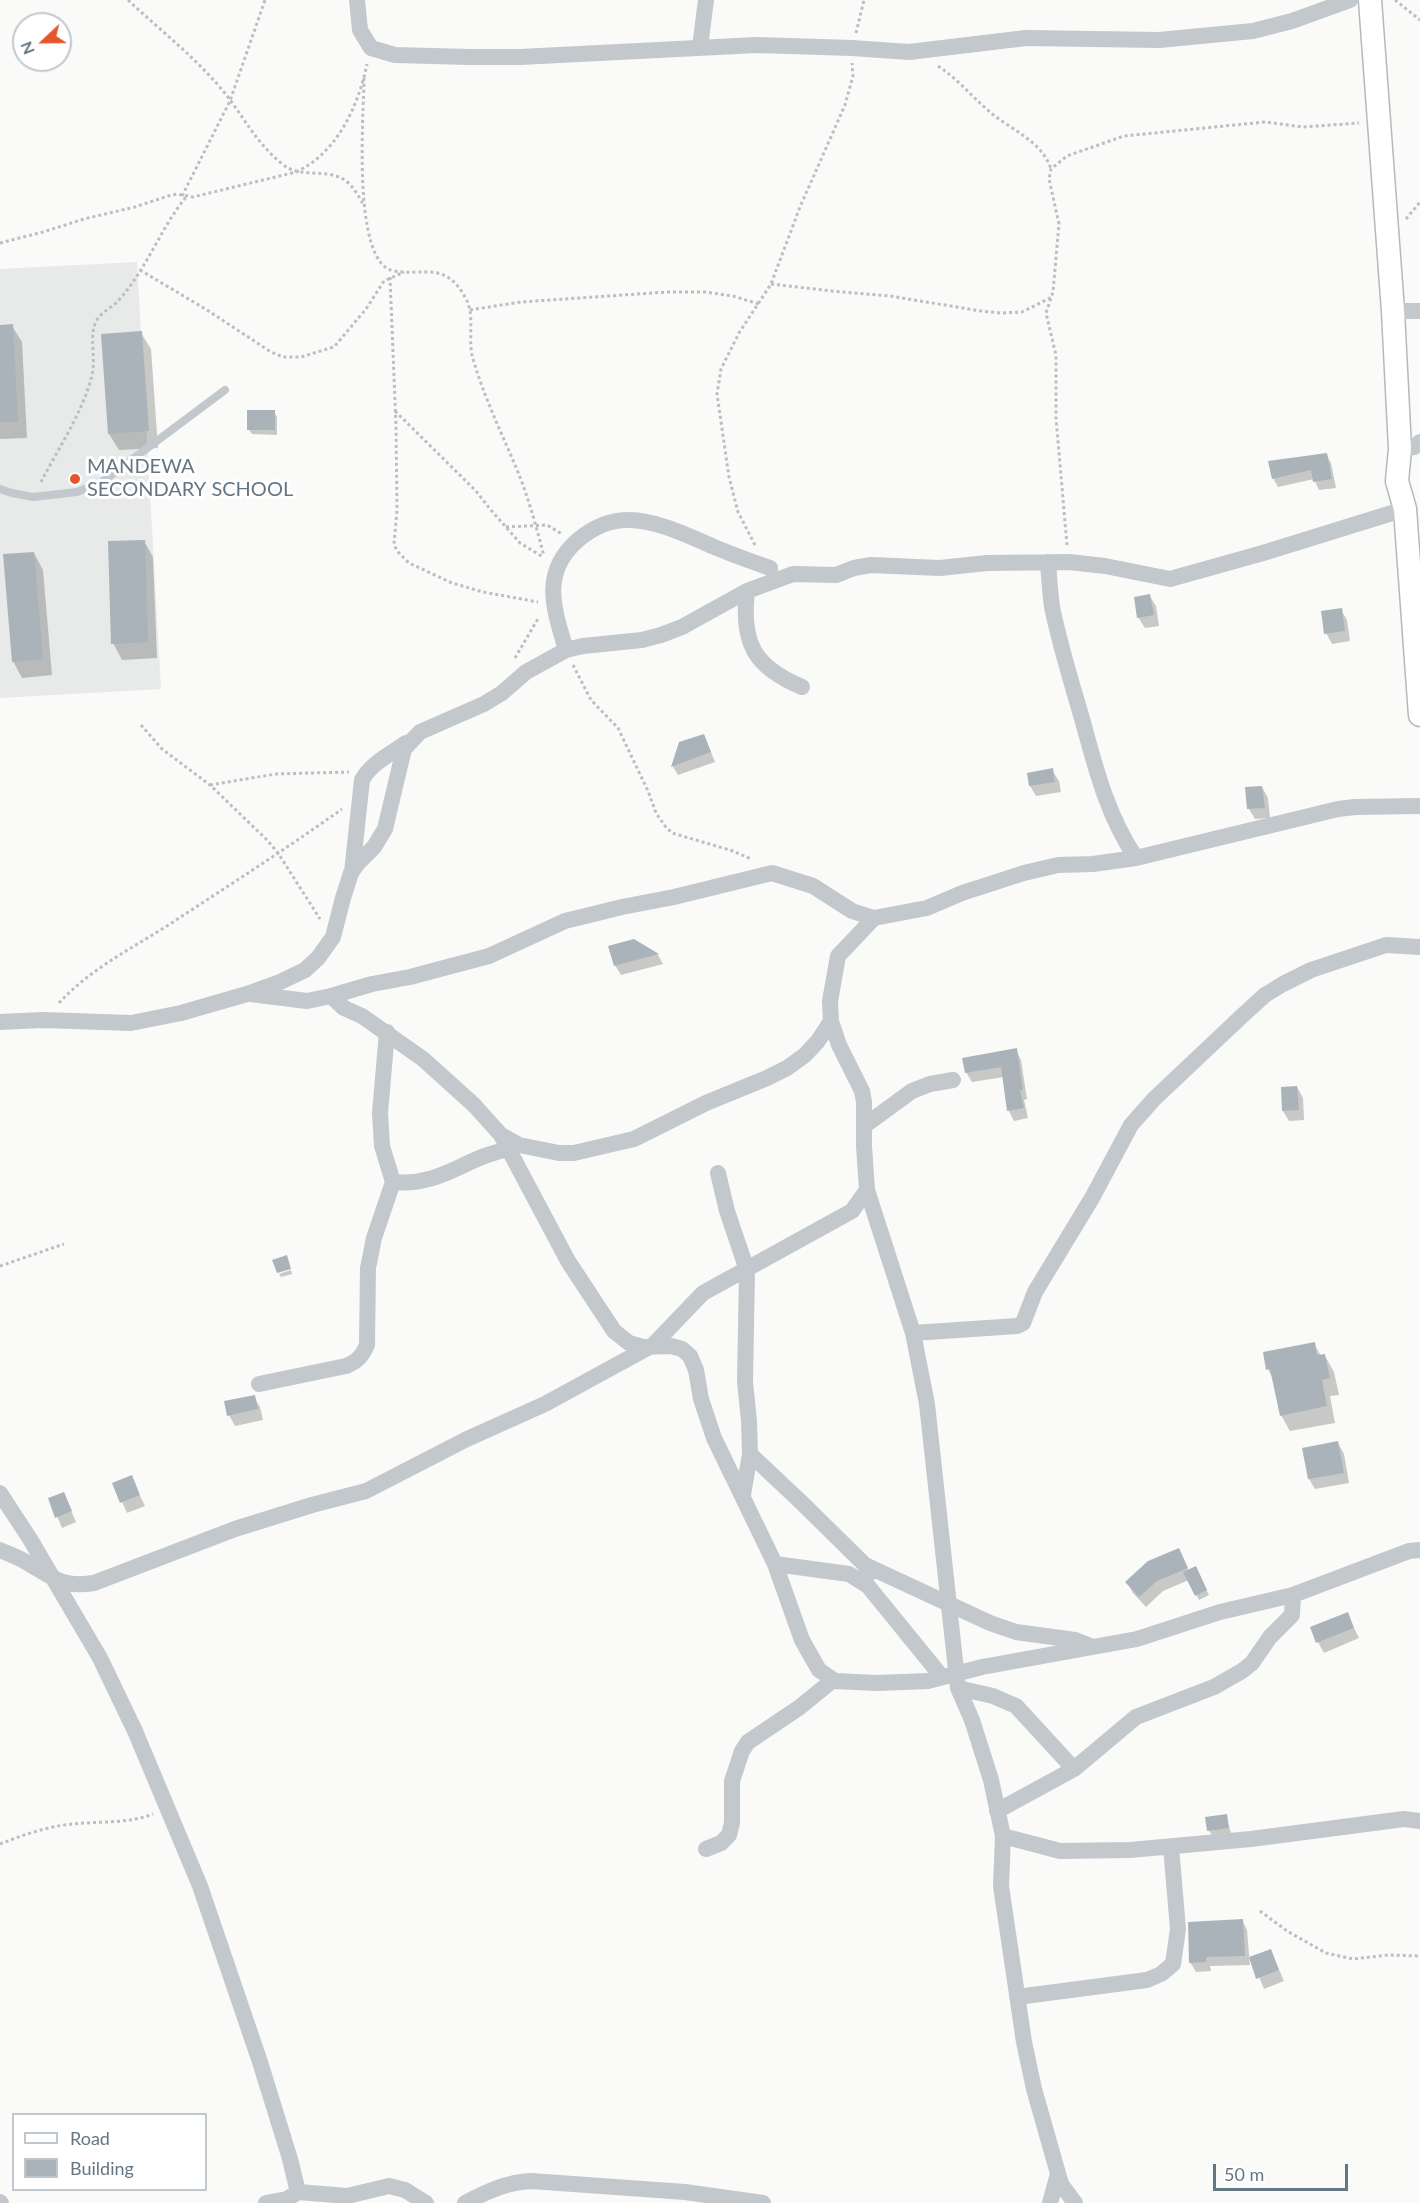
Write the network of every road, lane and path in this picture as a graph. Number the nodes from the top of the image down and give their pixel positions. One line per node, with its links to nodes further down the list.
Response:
1 (128, 0): 15 (path)
2 (265, 0): 15 (path)
3 (357, 0): 11 (street)
4 (706, 0): 10 (street)
5 (864, 0): 12 (path)
6 (1350, 0): 13 (street)
7 (1370, 0): 16 (main road)
8 (1395, 0): 9 (path)
9 (1420, 20)
10 (700, 47): 11 (street); 12 (street)
11 (371, 48): 14 (path)
12 (852, 48): 13 (street); 25 (path)
13 (909, 52): 17 (path)
14 (364, 78): 18 (path); 20 (path)
15 (230, 101): 18 (path); 19 (path)
16 (1379, 118): 17 (path); 29 (main road)
17 (1051, 169): 26 (path)
18 (296, 172): 19 (path); 20 (path)
19 (184, 197): 21 (path); 22 (path)
20 (364, 206): 23 (path)
21 (0, 243)
22 (140, 270): 24 (path); 35 (path)
23 (406, 272): 24 (path); 28 (path)
24 (390, 277): 32 (path)
25 (771, 284): 26 (path); 27 (path)
26 (1052, 297): 41 (path)
27 (759, 304): 28 (path); 42 (path)
28 (470, 310): 37 (path)
29 (1393, 311): 30 (street); 33 (main road)
30 (1420, 311)
31 (225, 390): 35 (lane)
32 (395, 411): 38 (path); 44 (path)
33 (1410, 445): 36 (main road)
34 (0, 489): 35 (lane)
35 (33, 497)
36 (1405, 509): 41 (street); 48 (main road)
37 (535, 524): 38 (path); 38 (path); 39 (path)
38 (506, 527)
39 (572, 545): 42 (street); 44 (street)
40 (1048, 562): 41 (street); 43 (street); 56 (street)
41 (1069, 562)
42 (770, 568)
43 (747, 591): 45 (street); 47 (street)
44 (549, 598): 45 (street); 46 (path)
45 (566, 650): 50 (street); 58 (path)
46 (515, 659)
47 (802, 687)
48 (1420, 715)
49 (141, 725): 52 (path)
50 (411, 740): 51 (street); 57 (street)
51 (367, 772): 52 (path); 53 (street)
52 (210, 785): 55 (path)
53 (361, 790): 55 (path); 57 (street)
54 (1420, 806): 56 (street)
55 (278, 853): 60 (path); 64 (path)
56 (1136, 858): 59 (street)
57 (351, 873): 60 (street)
58 (772, 873): 59 (street); 63 (street)
59 (874, 918): 66 (street)
60 (333, 938): 62 (street)
61 (1420, 946): 77 (street)
62 (247, 994): 63 (street); 64 (street)
63 (331, 996): 67 (street)
64 (43, 1020): 65 (street)
65 (0, 1022)
66 (831, 1022): 69 (street); 70 (street)
67 (387, 1032): 70 (street); 72 (street)
68 (953, 1080): 69 (street)
69 (864, 1126): 73 (street)
70 (505, 1142): 72 (street); 78 (street)
71 (718, 1173): 76 (street)
72 (393, 1182): 79 (street)
73 (867, 1190): 76 (street); 77 (street)
74 (64, 1244): 75 (path)
75 (0, 1266)
76 (747, 1270): 78 (street); 80 (street)
77 (913, 1333): 90 (street)
78 (653, 1346): 82 (street); 87 (street)
79 (259, 1384)
80 (750, 1454): 82 (street); 86 (street)
81 (0, 1493): 87 (street)
82 (743, 1495): 85 (street)
83 (0, 1550): 87 (street)
84 (1420, 1550): 88 (street)
85 (775, 1563): 89 (street); 92 (street)
86 (865, 1565): 89 (street); 90 (street)
87 (53, 1580): 95 (street)
88 (1293, 1595): 91 (street); 94 (street)
89 (882, 1602): 93 (street)
90 (950, 1605): 91 (street); 93 (street)
91 (1090, 1646): 93 (street)
92 (833, 1680): 93 (street); 101 (street)
93 (952, 1680): 94 (street); 96 (street)
94 (1074, 1769): 96 (street)
95 (167, 1809): 99 (path); 106 (street)
96 (997, 1811): 98 (street)
97 (1420, 1821): 100 (street)
98 (1003, 1836): 100 (street); 104 (street)
99 (0, 1844)
100 (1172, 1847): 104 (street)
101 (706, 1849)
102 (1260, 1911): 103 (path)
103 (1420, 1956)
104 (1017, 1997): 105 (street)
105 (1058, 2174): 111 (street); 112 (street)
106 (298, 2192): 107 (street); 108 (street)
107 (266, 2203)
108 (426, 2203)
109 (465, 2203): 110 (street)
110 (763, 2203)
111 (1050, 2203)
112 (1075, 2203)

